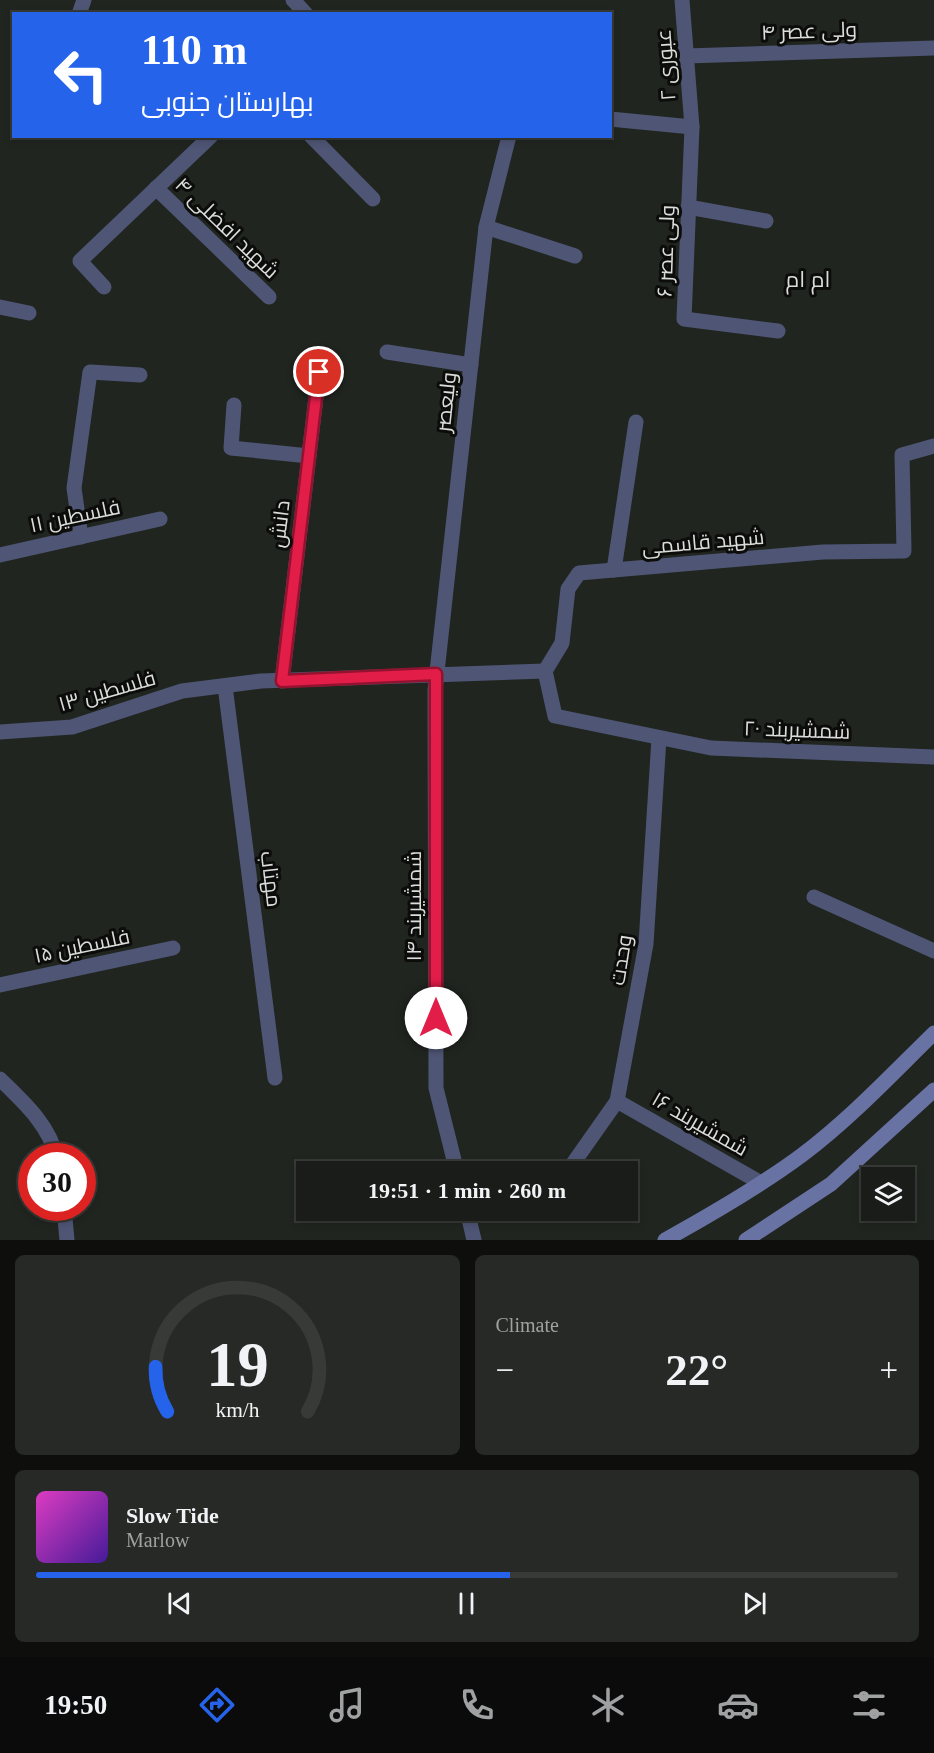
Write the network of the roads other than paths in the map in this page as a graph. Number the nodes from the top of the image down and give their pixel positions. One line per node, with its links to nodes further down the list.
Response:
1 (293, 0): 3 (street)
2 (682, 0): 5 (street, عبوری ۲)
3 (304, 12)
4 (934, 48): 5 (street, ولی عصر ۴)
5 (686, 56): 7 (street, عبوری ۲)
6 (612, 119): 7 (street)
7 (692, 127): 13 (street, ولی عصر ۶)
8 (209, 138): 11 (street)
9 (313, 138): 12 (street)
10 (508, 138): 15 (street, ولیعصر)
11 (156, 188): 17 (street); 18 (street, شهید افضلی ۴)
12 (373, 199)
13 (688, 207): 14 (street); 21 (street, ولی عصر ۶)
14 (766, 221)
15 (486, 227): 16 (street); 23 (street, ولیعصر)
16 (575, 256)
17 (104, 286)
18 (269, 297)
19 (0, 307): 20 (street)
20 (29, 313)
21 (778, 331)
22 (387, 352): 23 (street)
23 (471, 365): 35 (street, ولیعصر)
24 (319, 372): 29 (street, دانش)
25 (140, 375): 31 (street)
26 (234, 405): 29 (street)
27 (636, 422): 33 (street)
28 (934, 446): 33 (street, شهید قاسمی)
29 (309, 456): 36 (street, دانش)
30 (160, 519): 31 (street, فلسطین ۱۱)
31 (81, 537): 32 (street, فلسطین ۱۱)
32 (0, 555)
33 (614, 570): 34 (street, شهید قاسمی)
34 (544, 671): 35 (street, فلسطین ۱۳); 39 (street, شمشیربند ۲۰)
35 (436, 674): 36 (street, فلسطین ۱۳); 51 (street, شمشیربند ۱۴)
36 (282, 681): 37 (street, فلسطین ۱۳)
37 (225, 686): 38 (street, فلسطین ۱۳); 46 (street, مهتاب)
38 (0, 732)
39 (659, 738): 40 (street, شمشیربند ۲۰); 49 (street, وحدت)
40 (934, 757)
41 (814, 897): 43 (street)
42 (173, 948): 44 (street, فلسطین ۱۵)
43 (934, 951)
44 (0, 985)
45 (934, 1033): 53 (main road)
46 (275, 1078)
47 (0, 1079): 50 (street)
48 (934, 1090): 59 (main road)
49 (617, 1101): 52 (street, وحدت); 53 (street, شمشیربند ۱۶)
50 (52, 1143)
51 (454, 1161)
52 (575, 1161)
53 (761, 1183): 58 (main road)
54 (65, 1221): 56 (street)
55 (470, 1221): 57 (street)
56 (67, 1240)
57 (474, 1240)
58 (665, 1240)
59 (746, 1240)

